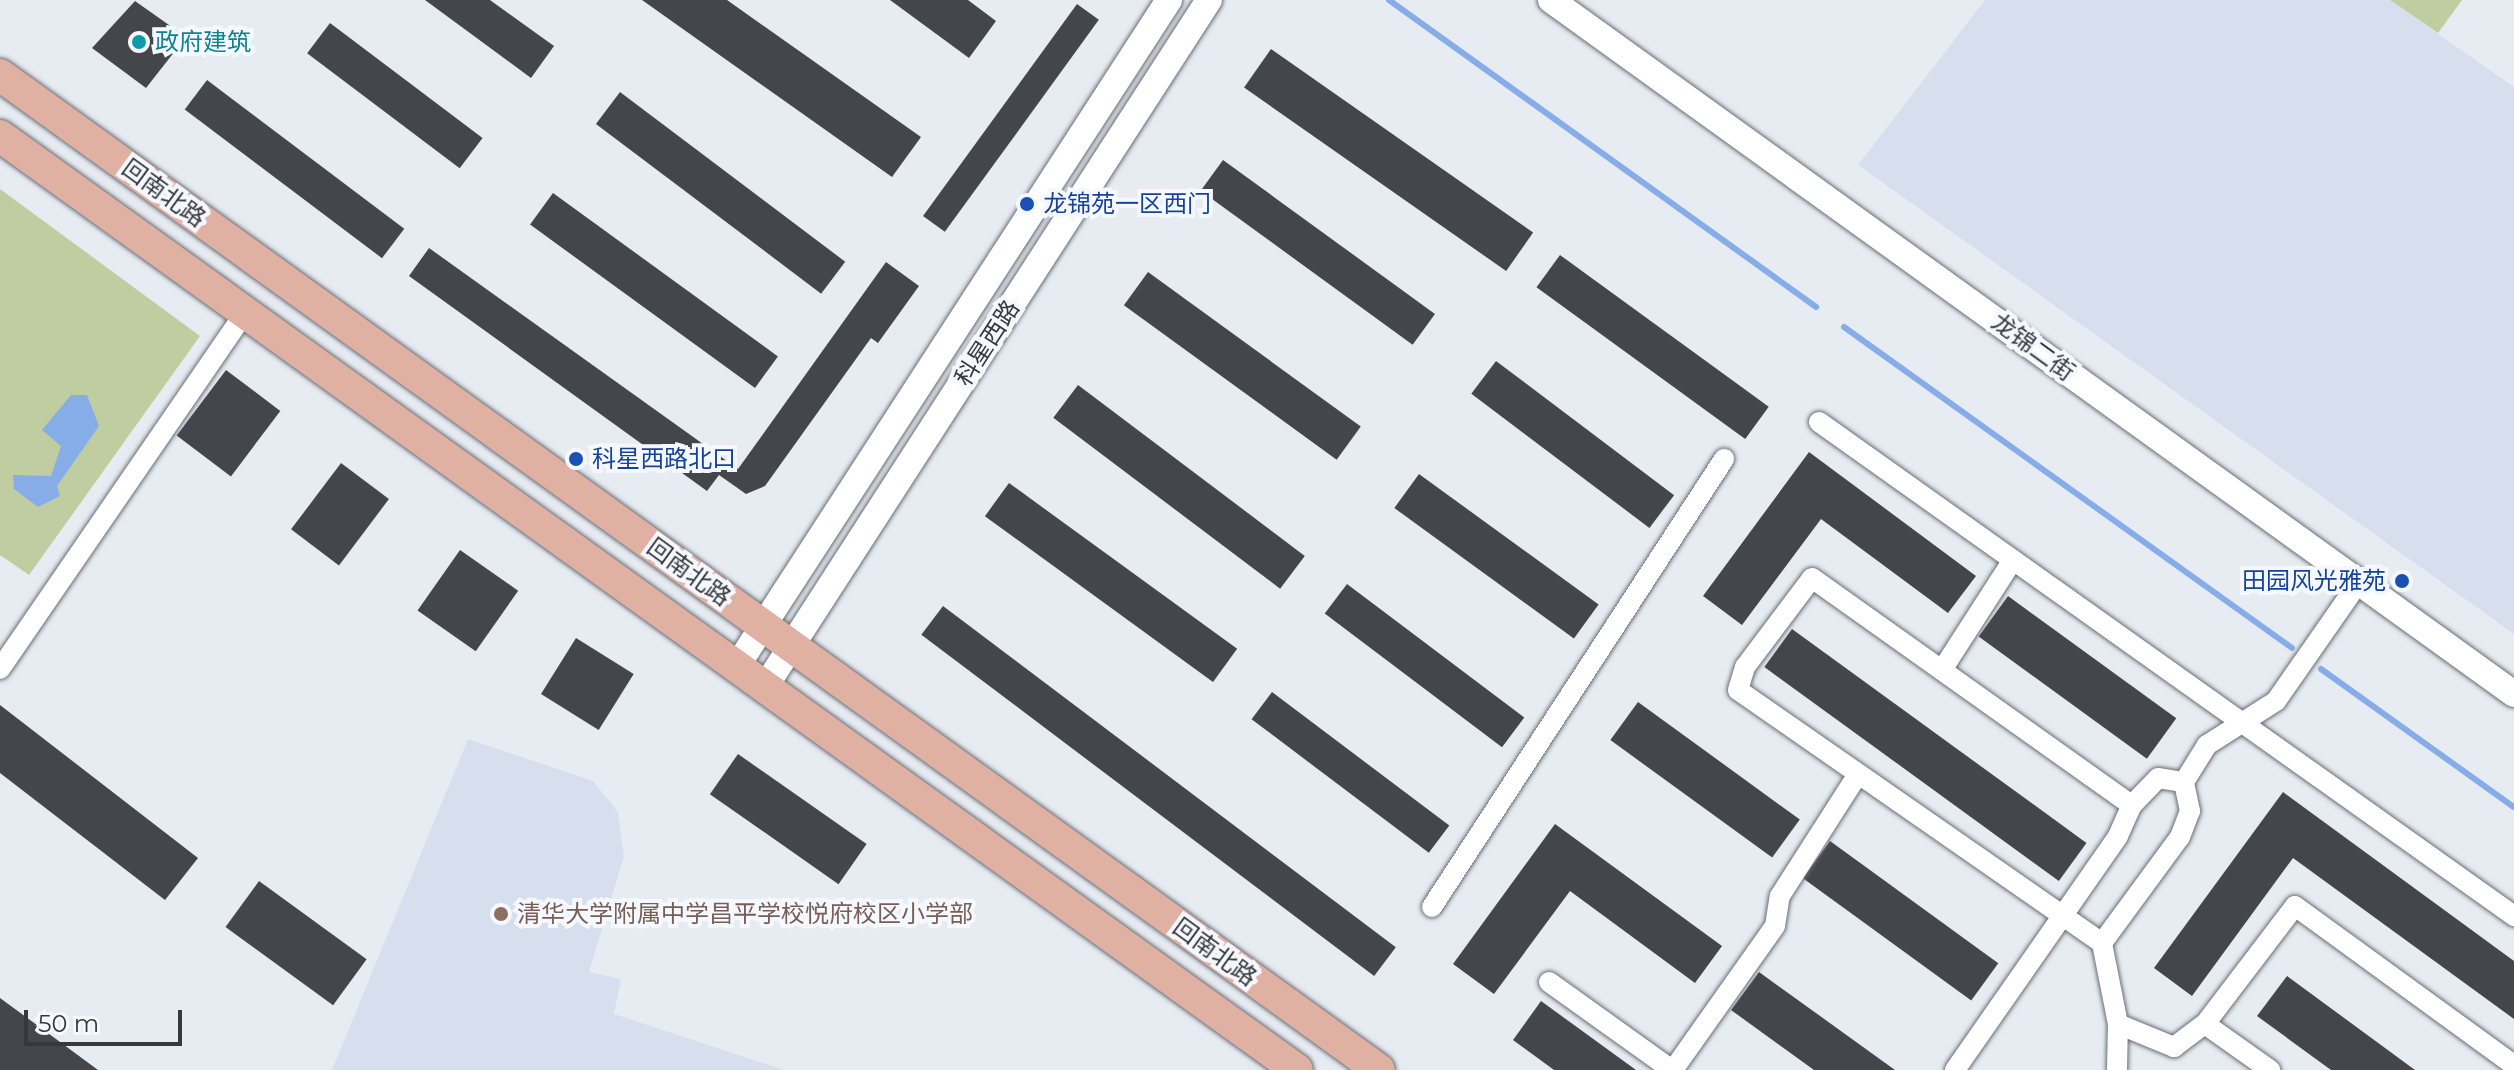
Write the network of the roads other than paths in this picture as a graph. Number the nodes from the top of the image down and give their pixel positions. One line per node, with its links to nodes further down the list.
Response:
1 (1169, 0): 11 (street, 科星西路)
2 (1209, 0): 12 (street, 科星西路)
3 (1551, 0): 10 (street, 龙锦二街)
4 (0, 75): 11 (main road, 回南北路)
5 (0, 136): 6 (main road, 回南北路)
6 (245, 312): 13 (main road, 回南北路); 14 (street)
7 (1819, 422): 9 (street)
8 (1724, 459): 22 (street)
9 (2013, 560): 15 (street); 18 (street)
10 (2359, 582): 17 (street, 龙锦二街); 18 (street)
11 (763, 626): 12 (main road, 回南北路); 13 (street, 科星西路)
12 (791, 646): 16 (street, 科星西路); 31 (main road, 回南北路)
13 (737, 666): 16 (main road, 回南北路)
14 (0, 669)
15 (1942, 670): 19 (street); 21 (street)
16 (765, 687): 30 (main road, 回南北路)
17 (2514, 694)
18 (2239, 721): 20 (street); 24 (street)
19 (1856, 777): 23 (street); 32 (street)
20 (2184, 782): 21 (street); 25 (street)
21 (2132, 805): 23 (street)
22 (1432, 907)
23 (2058, 914): 25 (street); 33 (street)
24 (2514, 916)
25 (2102, 943): 27 (street)
26 (1549, 982): 32 (street)
27 (2118, 1024): 28 (street); 34 (street)
28 (2205, 1024): 29 (street); 35 (street)
29 (2514, 1065)
30 (1297, 1070)
31 (1379, 1070)
32 (1672, 1070)
33 (1955, 1070)
34 (2117, 1070)
35 (2270, 1070)

